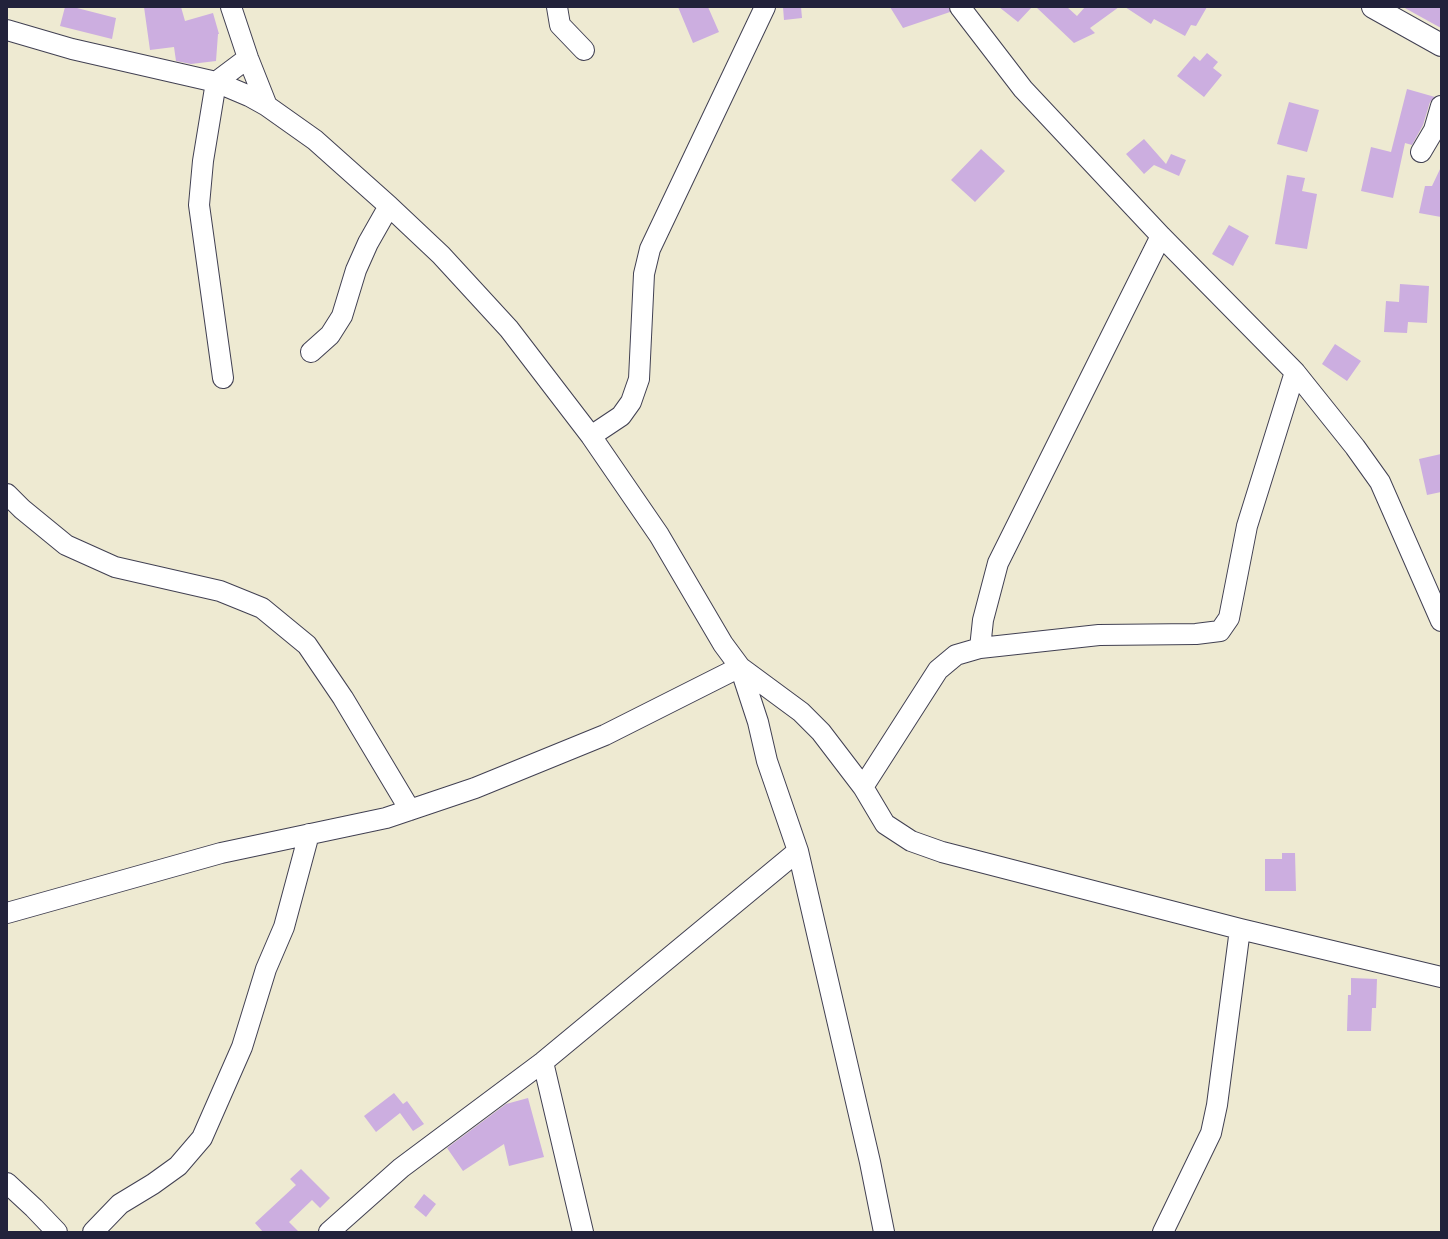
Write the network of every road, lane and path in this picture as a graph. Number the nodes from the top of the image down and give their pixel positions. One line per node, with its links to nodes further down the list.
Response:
1 (231, 7): 9 (street)
2 (557, 7): 8 (street)
3 (765, 7): 19 (street)
4 (960, 7): 15 (street)
5 (1373, 7): 7 (main road)
6 (7, 30): 10 (street)
7 (1441, 45)
8 (584, 50)
9 (248, 58): 10 (street); 11 (street)
10 (216, 82): 11 (street); 18 (street)
11 (267, 106): 14 (street)
12 (1441, 106): 13 (street)
13 (1421, 152)
14 (389, 206): 16 (street); 19 (street)
15 (1161, 236): 17 (street); 22 (street)
16 (311, 352)
17 (1295, 372): 21 (street); 22 (street)
18 (223, 378)
19 (591, 436): 23 (street)
20 (7, 494): 25 (street)
21 (1441, 621)
22 (980, 648): 24 (street)
23 (740, 667): 24 (street); 25 (street); 27 (street)
24 (863, 787): 29 (street)
25 (410, 810): 26 (street)
26 (309, 834): 28 (street); 34 (street)
27 (798, 851): 31 (street); 37 (street)
28 (7, 913)
29 (1240, 929): 30 (street); 38 (street)
30 (1441, 977)
31 (543, 1062): 35 (street); 36 (street)
32 (7, 1183): 33 (street)
33 (57, 1232)
34 (93, 1232)
35 (329, 1232)
36 (583, 1232)
37 (884, 1232)
38 (1163, 1232)

